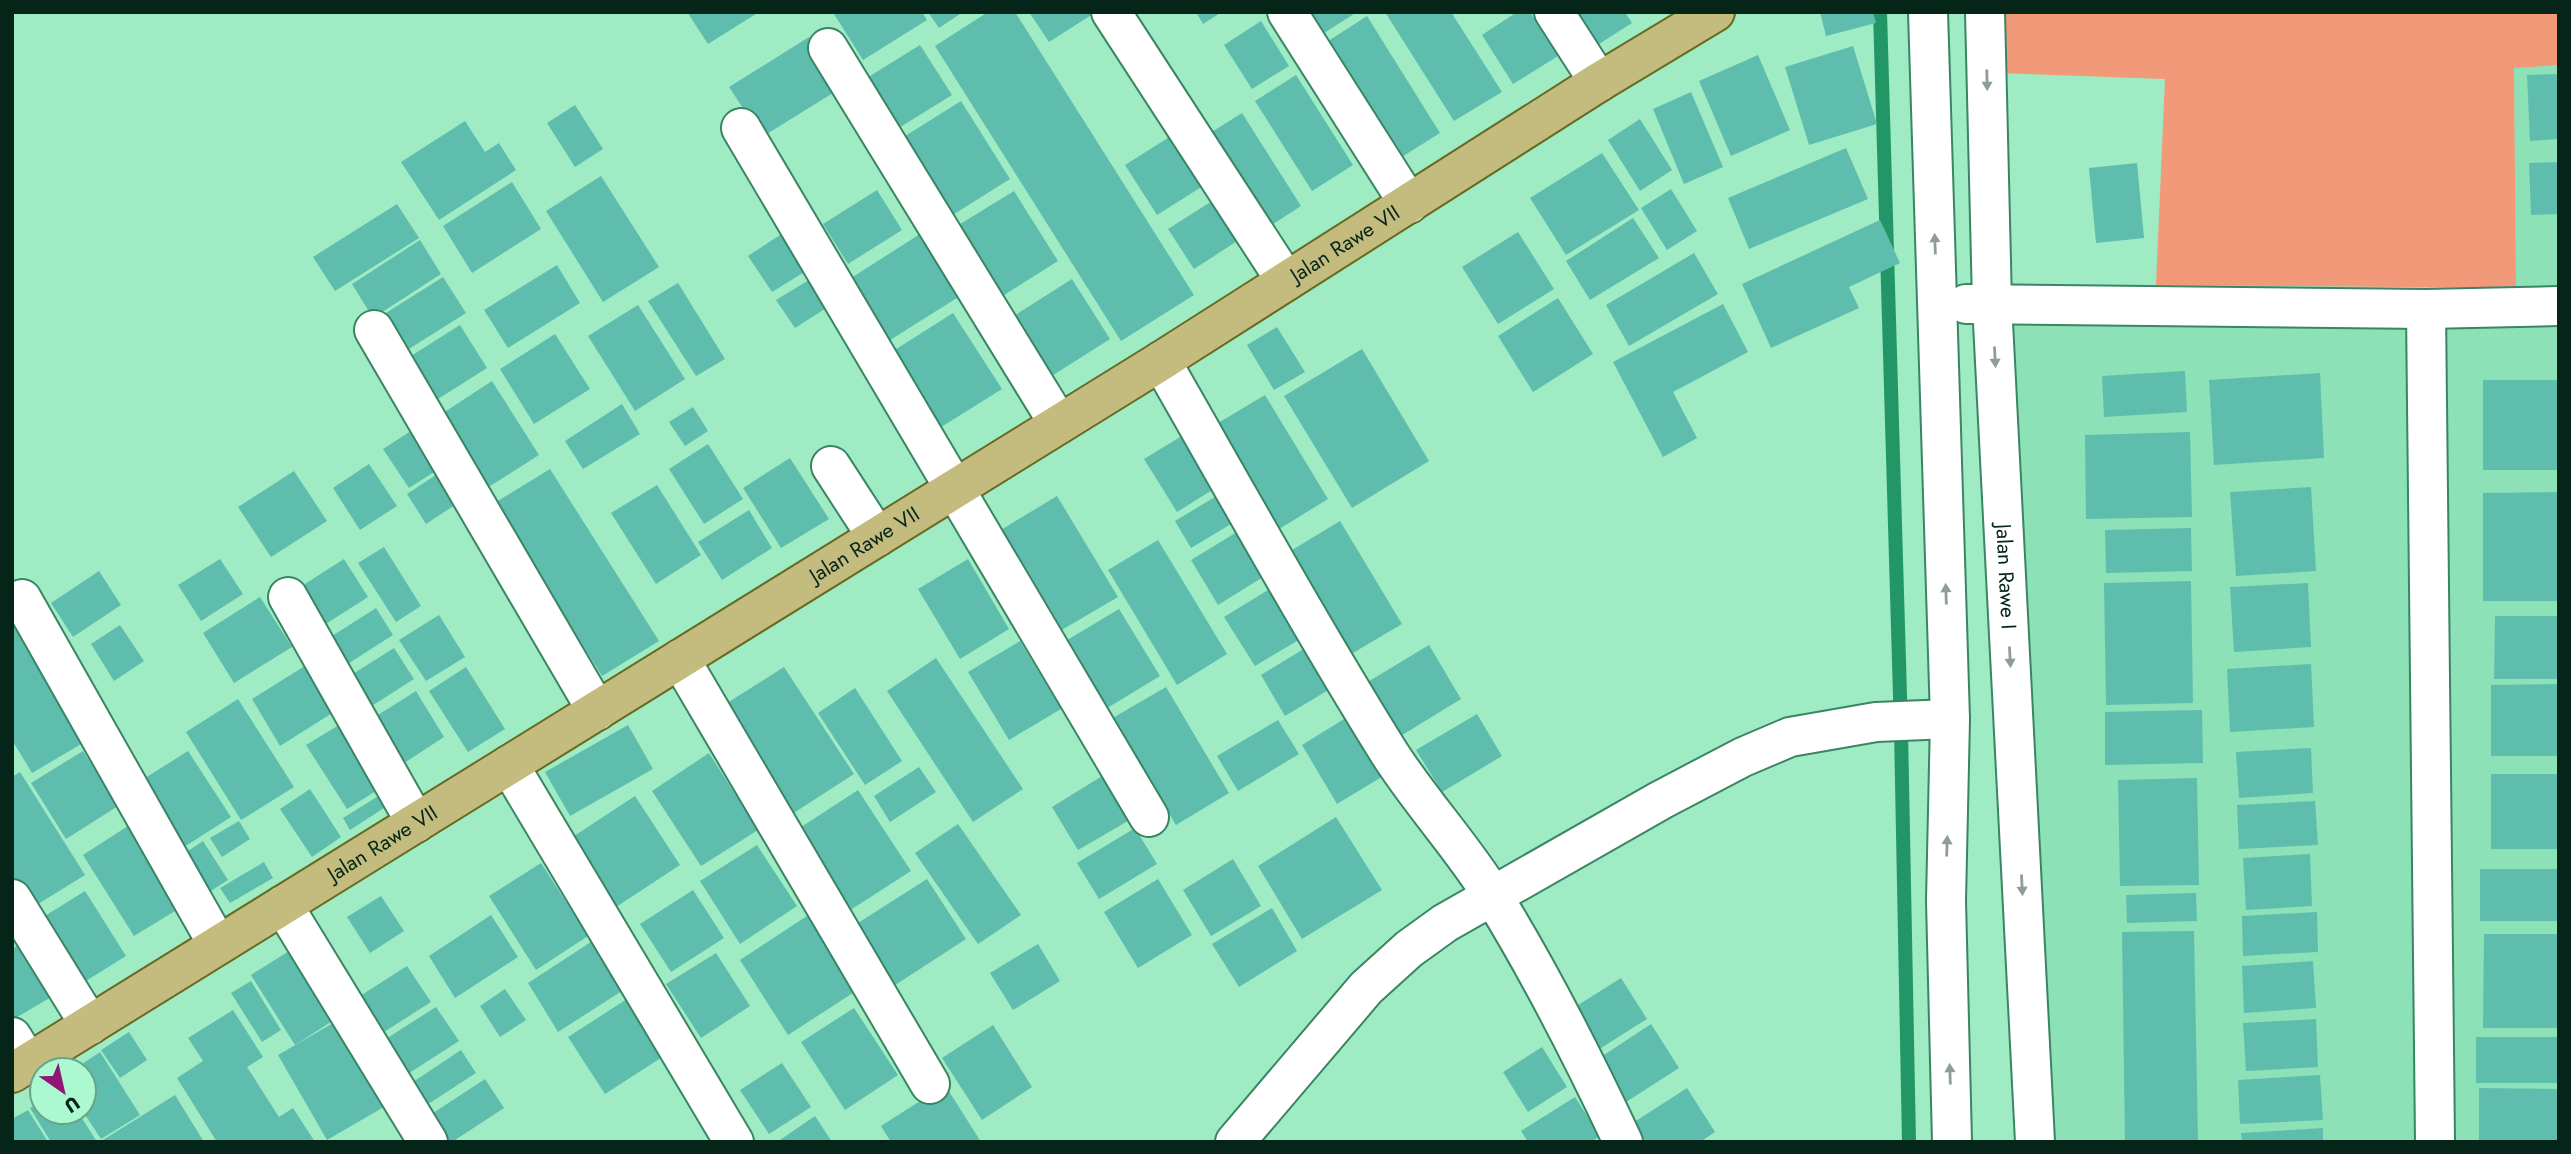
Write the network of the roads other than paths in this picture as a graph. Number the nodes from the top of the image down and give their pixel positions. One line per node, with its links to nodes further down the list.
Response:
1 (1111, 12): 11 (street)
2 (1287, 12): 10 (street)
3 (1553, 12): 8 (street)
4 (1715, 12): 8 (main road, Jalan Rawe VII)
5 (1928, 12): 13 (street, one-way to 5)
6 (1985, 12): 12 (street, Jalan Rawe I, one-way to 12)
7 (828, 48): 18 (street)
8 (1599, 82): 10 (main road, Jalan Rawe VII)
9 (741, 128): 20 (street)
10 (1409, 204): 11 (main road, Jalan Rawe VII)
11 (1286, 281): 17 (main road, Jalan Rawe VII)
12 (1992, 303): 13 (street); 15 (street); 42 (street, Jalan Rawe I, one-way to 42)
13 (1937, 306): 26 (street, one-way to 13)
14 (2559, 306): 15 (street)
15 (2426, 309): 43 (street)
16 (374, 331): 25 (street)
17 (1161, 361): 18 (main road, Jalan Rawe VII); 30 (street)
18 (1059, 424): 20 (main road, Jalan Rawe VII)
19 (831, 466): 21 (street)
20 (954, 489): 21 (main road, Jalan Rawe VII); 28 (street)
21 (877, 537): 24 (main road, Jalan Rawe VII)
22 (288, 597): 29 (street)
23 (22, 599): 33 (street)
24 (680, 659): 25 (main road, Jalan Rawe VII); 36 (street)
25 (597, 711): 27 (main road, Jalan Rawe VII)
26 (1918, 720): 30 (street); 41 (street, one-way to 26)
27 (509, 765): 29 (main road, Jalan Rawe VII); 38 (street)
28 (1149, 817)
29 (416, 823): 32 (main road, Jalan Rawe VII)
30 (1493, 896): 39 (street); 40 (street)
31 (12, 899): 34 (street)
32 (283, 905): 33 (main road, Jalan Rawe VII); 37 (street)
33 (218, 945): 34 (main road, Jalan Rawe VII)
34 (90, 1025): 35 (main road, Jalan Rawe VII)
35 (18, 1058)
36 (930, 1084)
37 (428, 1142)
38 (734, 1142)
39 (1235, 1142)
40 (1623, 1142)
41 (1952, 1142)
42 (2035, 1142)
43 (2435, 1142)

